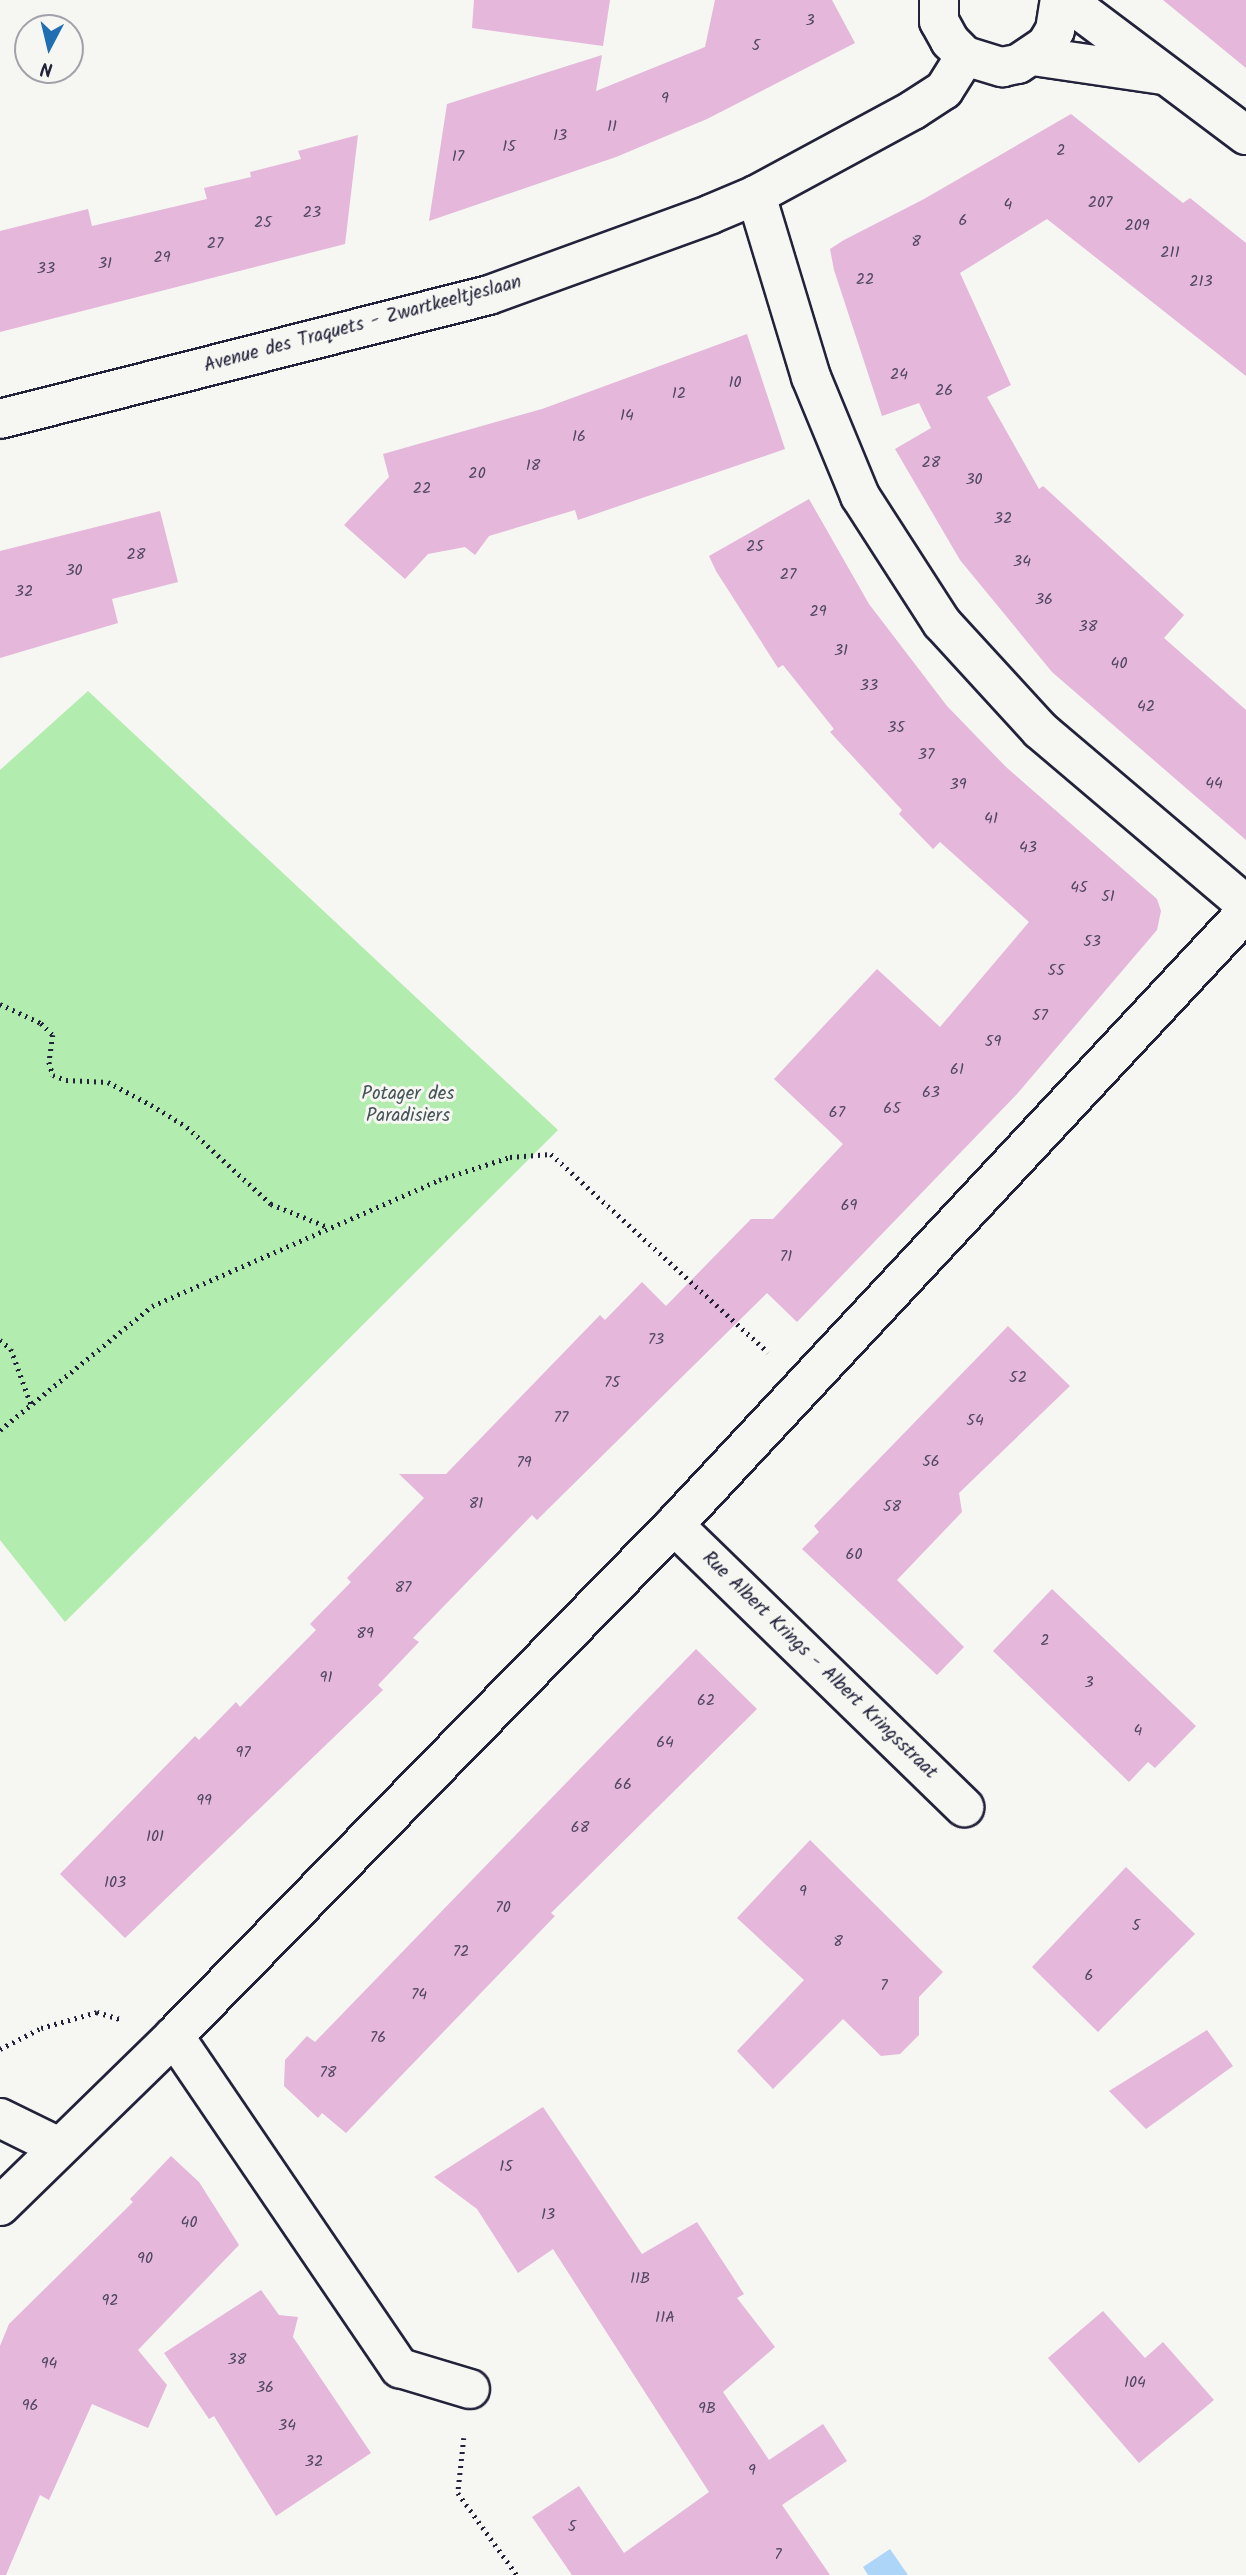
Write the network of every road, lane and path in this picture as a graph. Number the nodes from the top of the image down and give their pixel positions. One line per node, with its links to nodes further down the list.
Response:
1 (939, 0): 4 (street)
2 (1060, 0): 5 (street)
3 (1066, 0): 6 (street)
4 (965, 56): 5 (street); 8 (street, Avenue des Traquets - Zwartkeeltjeslaan)
5 (1033, 56): 6 (street)
6 (1165, 75): 7 (street)
7 (1246, 135)
8 (756, 195): 9 (street, Avenue des Traquets - Zwartkeeltjeslaan); 10 (street)
9 (0, 419)
10 (1246, 905)
11 (1246, 912): 15 (street)
12 (0, 1004): 13 (path)
13 (329, 1228): 15 (path); 16 (path)
14 (0, 1340): 16 (path)
15 (805, 1385): 18 (street)
16 (31, 1404): 17 (path)
17 (0, 1430)
18 (674, 1525): 19 (street, Rue Albert Krings - Albert Kringsstraat); 20 (street)
19 (964, 1807)
20 (174, 2036): 21 (path); 23 (street); 25 (street)
21 (0, 2049)
22 (0, 2118): 23 (street)
23 (59, 2147): 24 (street)
24 (0, 2206)
25 (470, 2389): 26 (path)
26 (517, 2575)

